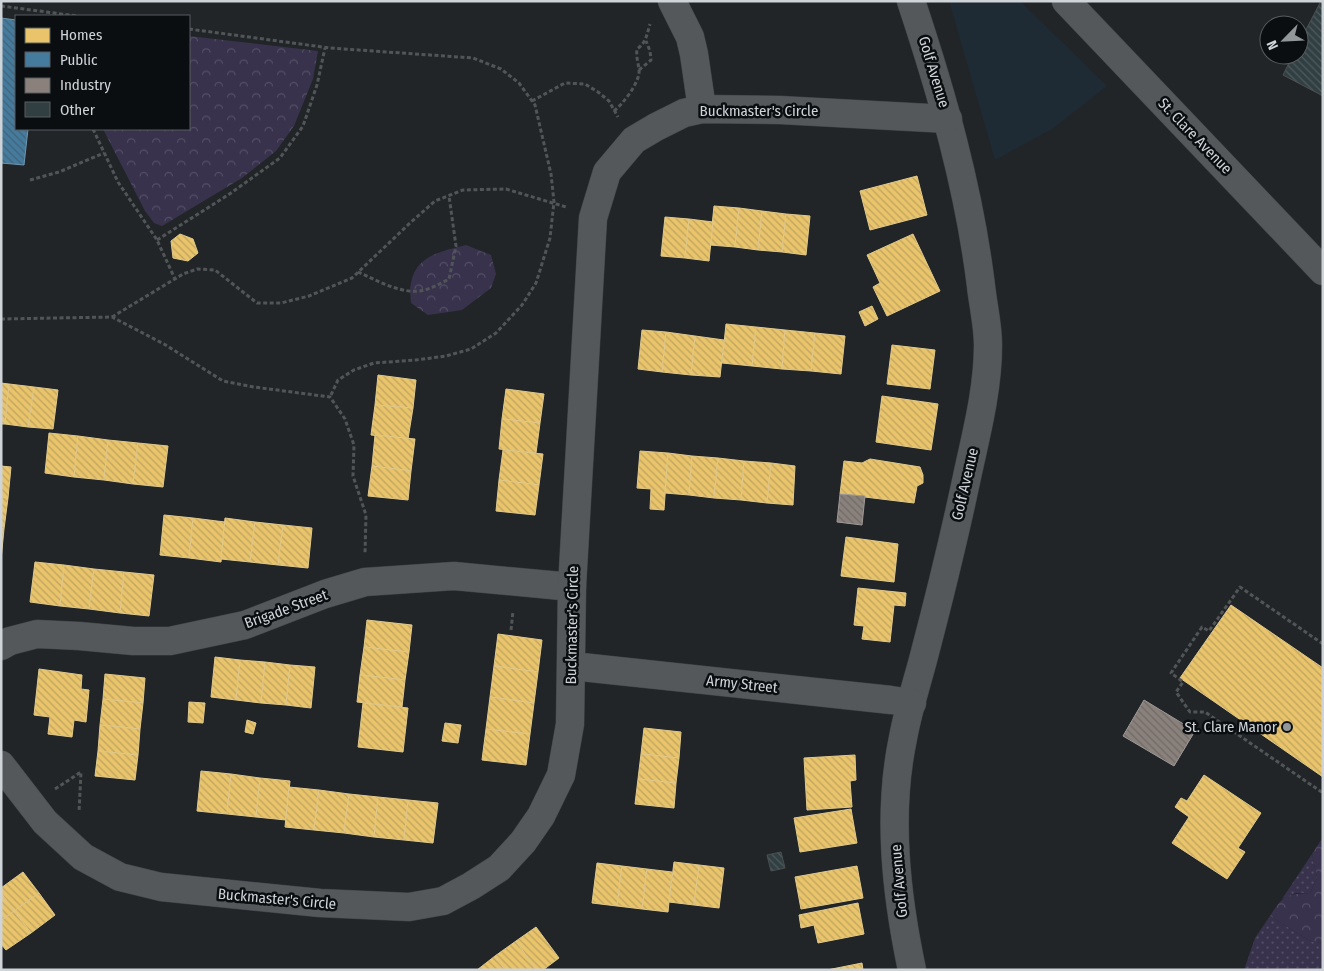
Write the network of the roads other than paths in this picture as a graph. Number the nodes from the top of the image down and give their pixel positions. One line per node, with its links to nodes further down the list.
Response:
1 (672, 1): 4 (street)
2 (911, 1): 5 (street, Golf Avenue)
3 (1066, 1): 6 (street, St. Clare Avenue)
4 (702, 109): 5 (street, Buckmaster's Circle); 7 (street, Buckmaster's Circle)
5 (948, 119): 10 (street, Golf Avenue)
6 (1323, 271)
7 (572, 587): 8 (street, Brigade Street); 9 (street, Buckmaster's Circle)
8 (1, 646)
9 (572, 666): 10 (street, Army Street); 11 (street, Buckmaster's Circle)
10 (912, 703): 12 (street, Golf Avenue)
11 (1, 765)
12 (912, 970)

